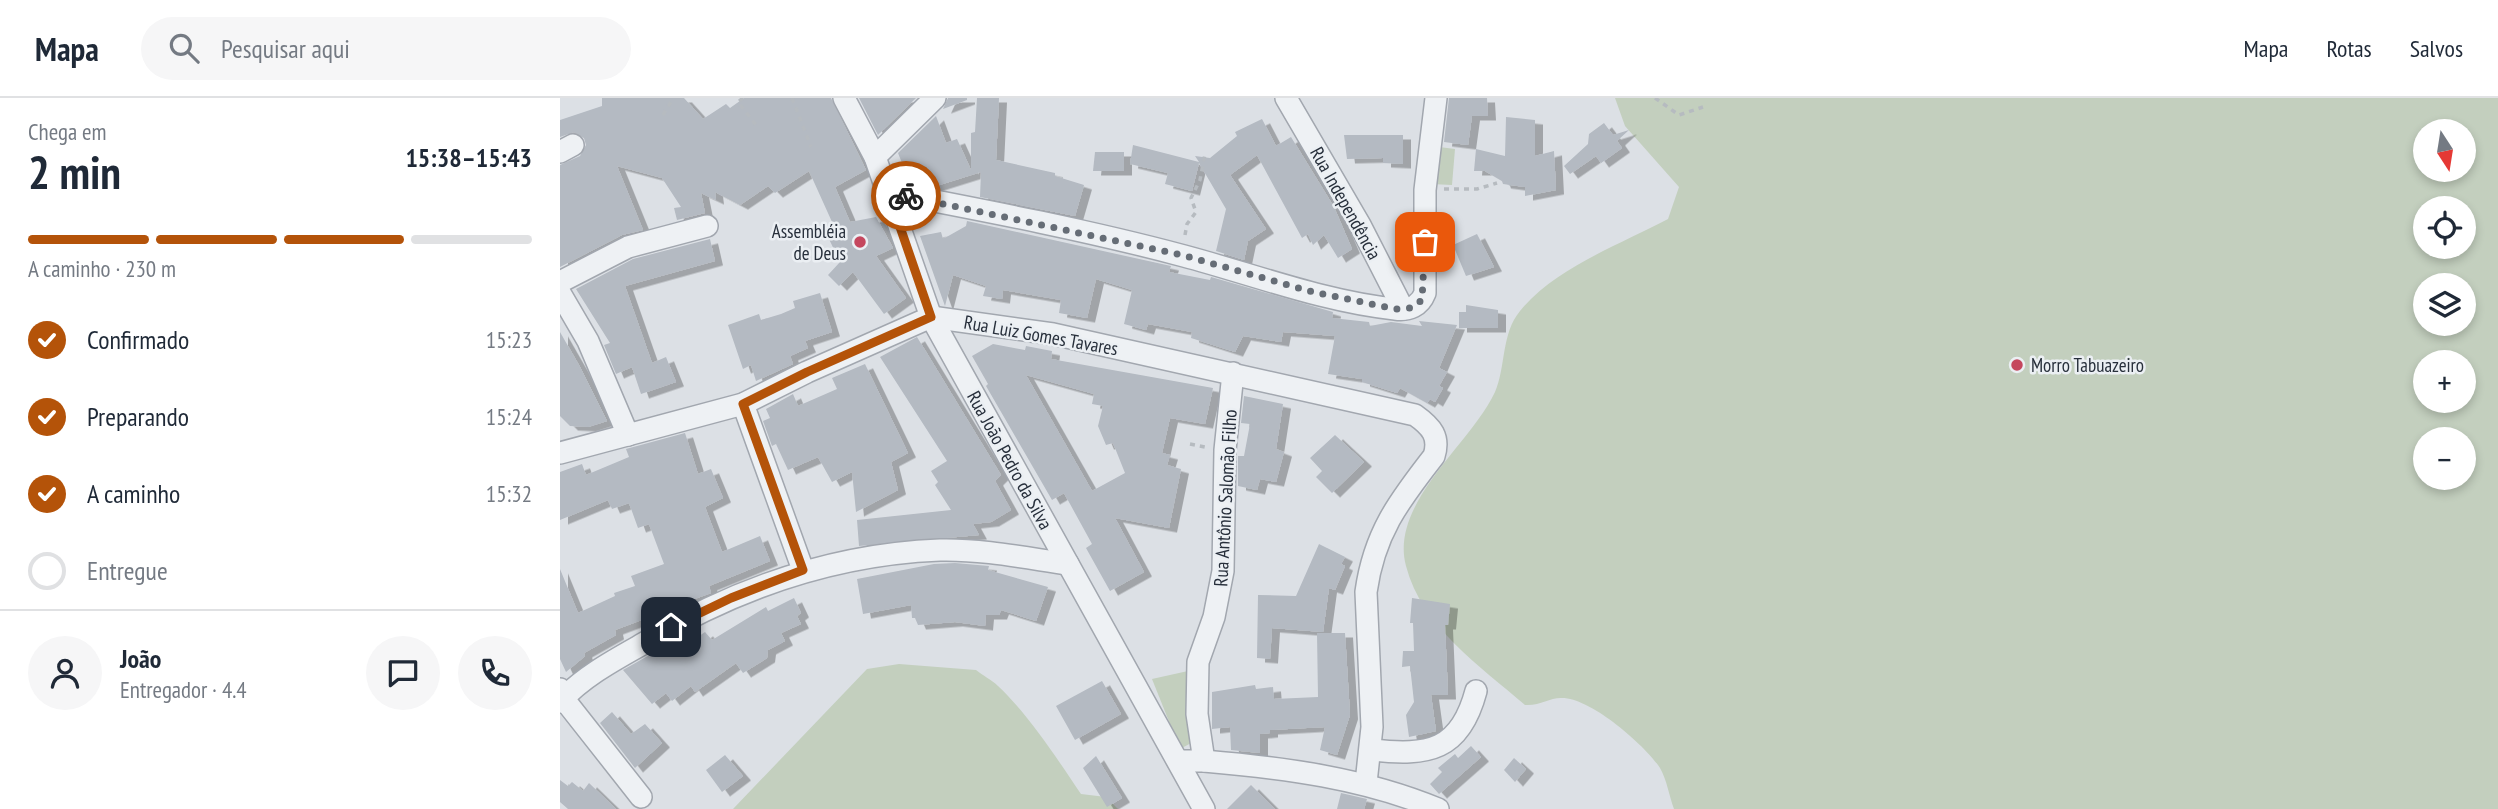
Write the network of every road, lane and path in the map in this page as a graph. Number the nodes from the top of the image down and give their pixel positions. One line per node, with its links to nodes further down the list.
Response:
1 (673, 98): 10 (path)
2 (743, 98): 11 (path)
3 (792, 98): 12 (path)
4 (844, 98): 14 (street, Rua João Pedro da Silva)
5 (934, 98): 14 (street)
6 (1286, 98): 22 (street, Rua Independência)
7 (1436, 98): 16 (street)
8 (1655, 98): 9 (path)
9 (1703, 107)
10 (663, 115)
11 (756, 125)
12 (811, 147)
13 (1205, 153): 19 (path)
14 (875, 157): 17 (street, Rua João Pedro da Silva)
15 (1497, 183): 16 (path)
16 (1425, 190): 22 (street)
17 (888, 192): 19 (street); 23 (street, Rua João Pedro da Silva)
18 (707, 226): 20 (street)
19 (1182, 255): 22 (street)
20 (560, 282)
21 (560, 293): 24 (street)
22 (1410, 307)
23 (931, 317): 25 (street, Rua Luiz Gomes Tavares); 26 (street); 29 (street, Rua João Pedro da Silva)
24 (567, 321): 27 (street)
25 (1233, 373): 33 (street, Rua Luiz Gomes Tavares); 35 (street, Rua Antônio Salomão Filho)
26 (743, 404): 27 (street); 30 (street)
27 (628, 435): 28 (street)
28 (560, 453)
29 (1068, 564): 30 (street); 34 (street, Rua João Pedro da Silva)
30 (803, 570): 32 (street)
31 (1476, 691): 33 (street)
32 (561, 696): 37 (street)
33 (1372, 750): 36 (street)
34 (1178, 761): 35 (street); 38 (street, Rua João Pedro da Silva)
35 (1204, 761): 36 (street)
36 (1366, 783): 39 (street)
37 (641, 797)
38 (1204, 809)
39 (1438, 809)

